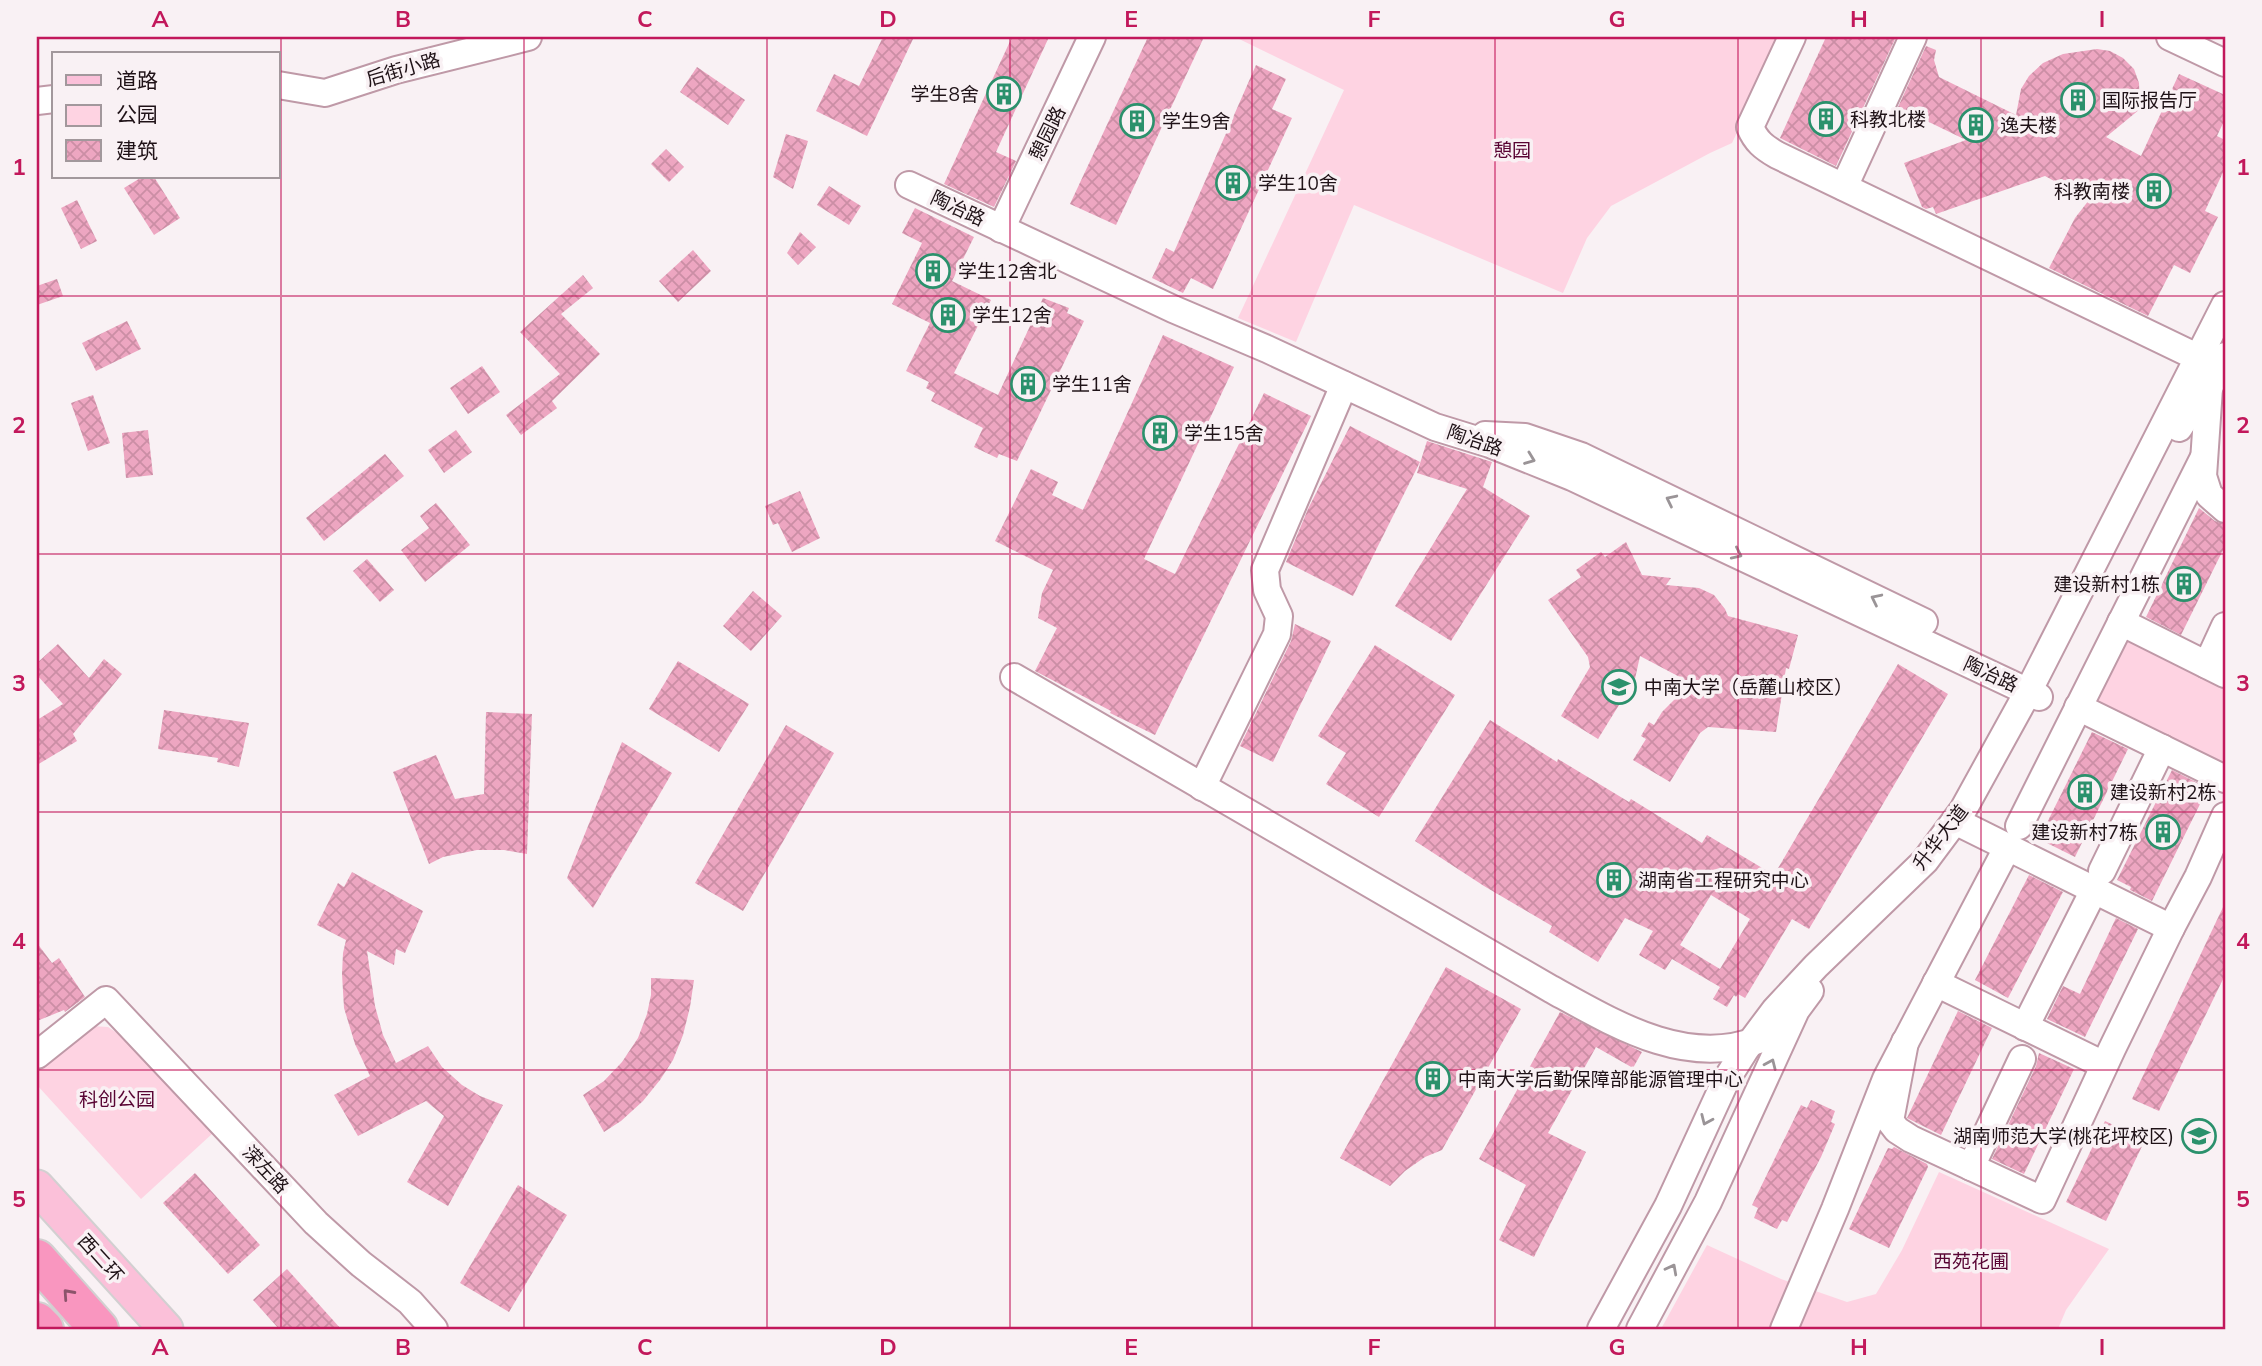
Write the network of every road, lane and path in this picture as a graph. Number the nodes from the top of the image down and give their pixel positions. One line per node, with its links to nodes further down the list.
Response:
1 (528, 37): 7 (street, 后街小路)
2 (1093, 37): 10 (street, 憩园路)
3 (1792, 37): 9 (street)
4 (1913, 37): 9 (street)
5 (2170, 37): 6 (street)
6 (2225, 63)
7 (280, 85)
8 (909, 185): 10 (street, 陶冶路)
9 (1843, 187): 13 (street)
10 (1001, 229): 14 (street, 陶冶路)
11 (2225, 305): 13 (street, 升华大道)
12 (2225, 356): 15 (street, 升华大道)
13 (2199, 358): 15 (street); 22 (street, 升华大道)
14 (1343, 385): 22 (street, 陶冶路); 26 (street)
15 (2217, 397): 16 (street); 22 (street, 升华大道)
16 (2203, 459): 17 (street); 18 (street)
17 (2225, 509)
18 (2121, 622): 20 (street); 23 (street)
19 (2225, 626): 20 (street)
20 (2216, 669)
21 (1014, 677): 26 (street)
22 (2038, 687): 28 (street, 升华大道)
23 (2078, 708): 24 (street); 29 (street)
24 (2162, 748): 25 (street); 30 (street)
25 (2225, 779)
26 (1202, 787): 36 (street)
27 (2225, 816): 31 (street)
28 (1961, 824): 29 (street); 34 (street, 升华大道); 36 (street, 升华大道)
29 (2013, 837): 30 (street); 32 (street)
30 (2098, 880): 31 (street); 33 (street)
31 (2171, 928): 39 (street)
32 (1936, 984): 33 (street); 35 (street)
33 (2025, 1027): 39 (street)
34 (1787, 1029): 36 (street); 49 (street, 升华大道, one-way to 34)
35 (1905, 1042): 40 (street); 50 (street)
36 (1751, 1043): 48 (street, 升华大道, one-way to 48)
37 (37, 1055): 47 (street, 溁左路)
38 (2022, 1059): 40 (street)
39 (2104, 1065): 40 (street)
40 (1971, 1167)
41 (37, 1187): 46 (main road, 西二环)
42 (37, 1259): 45 (highway, one-way to 42)
43 (37, 1322): 44 (highway)
44 (44, 1329)
45 (99, 1329)
46 (166, 1329)
47 (434, 1329)
48 (1601, 1329)
49 (1640, 1329)
50 (1784, 1329)

